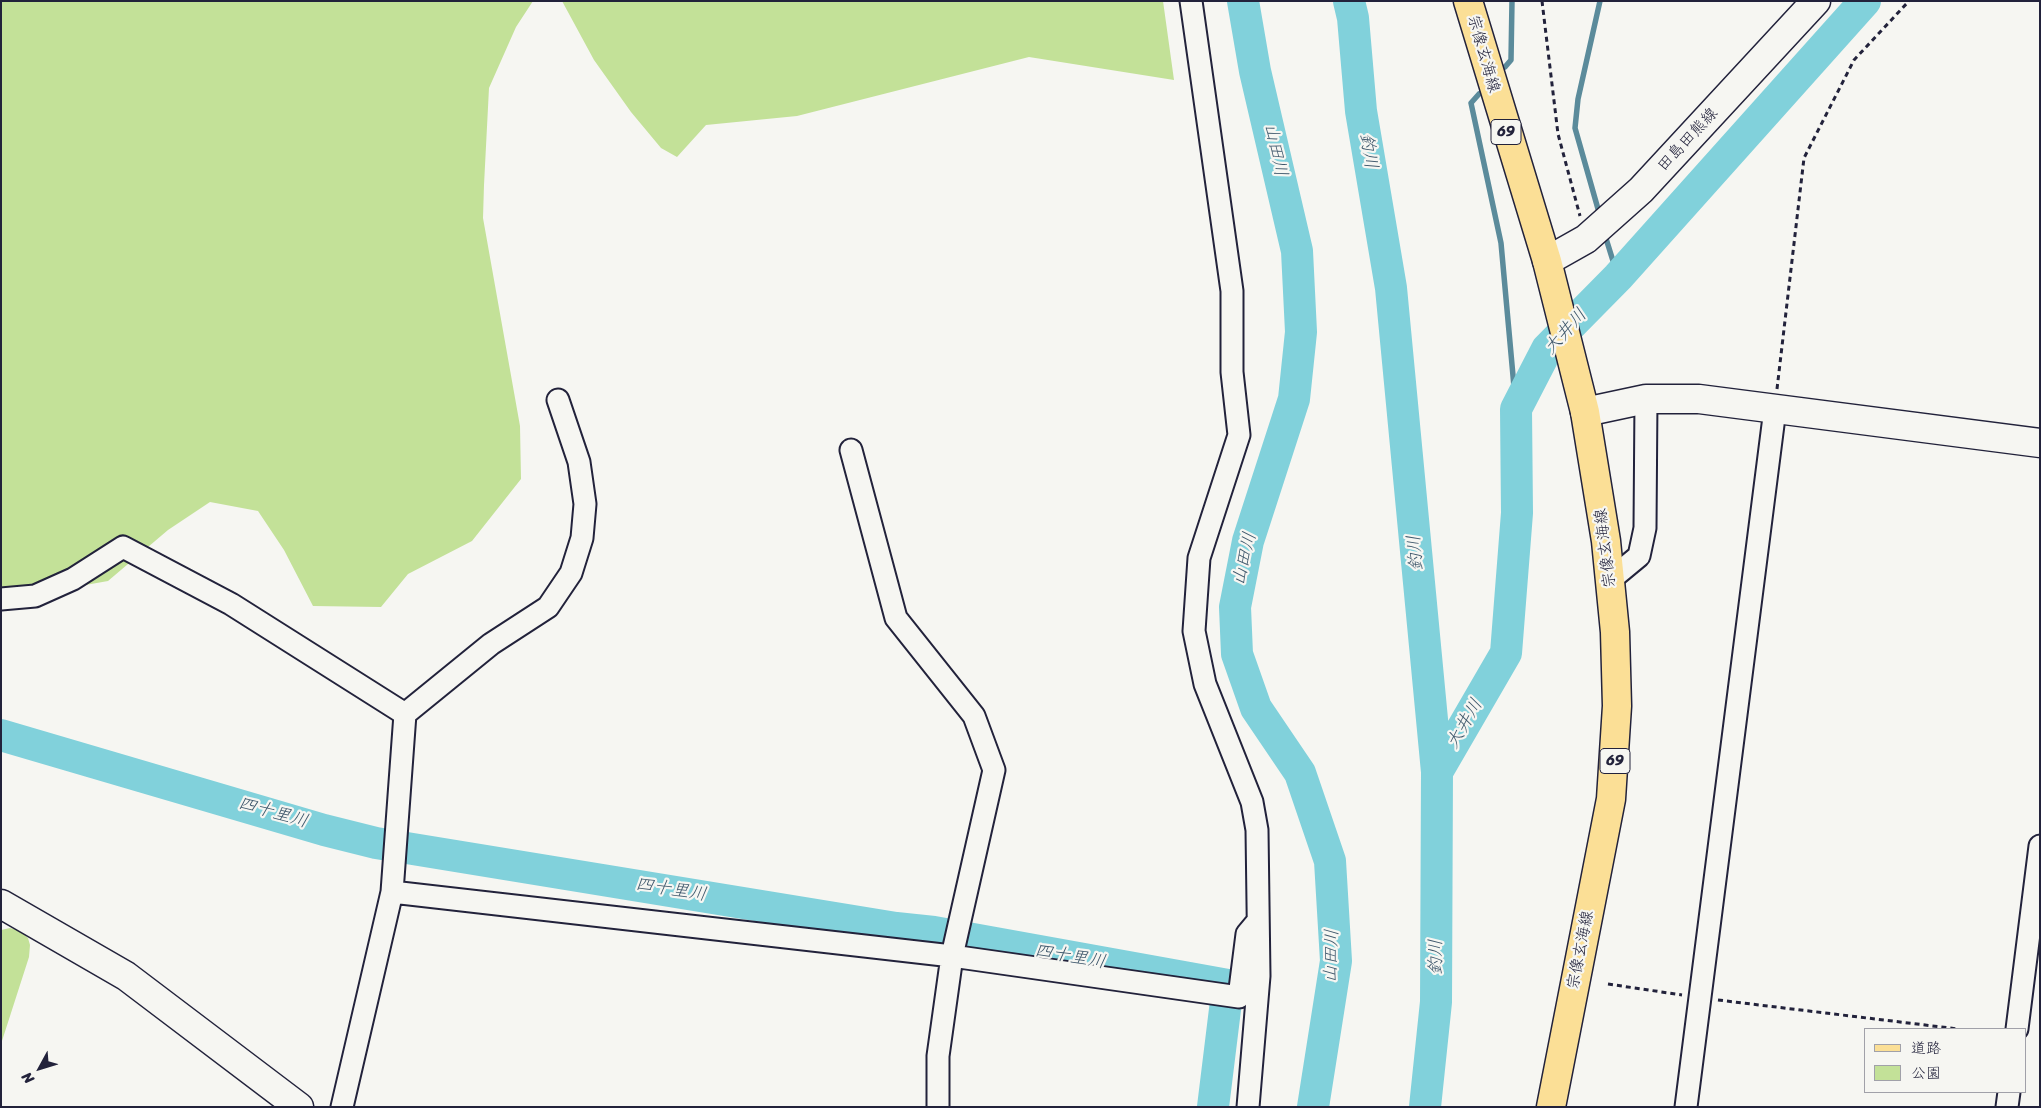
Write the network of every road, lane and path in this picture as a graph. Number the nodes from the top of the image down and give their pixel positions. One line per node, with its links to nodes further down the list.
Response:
1 (1191, 1): 20 (street)
2 (1468, 1): 7 (main road, 宗像玄海線 / 69)
3 (1542, 1): 6 (path)
4 (1816, 1): 6 (street, 田島田熊線)
5 (1909, 1): 10 (path)
6 (1596, 231): 7 (street, 田島田熊線)
7 (1546, 261): 11 (main road, 宗像玄海線 / 69)
8 (558, 400): 16 (street)
9 (1646, 400): 10 (street); 11 (street); 14 (street)
10 (1775, 409): 12 (street); 23 (street)
11 (1585, 412): 14 (main road, 宗像玄海線 / 69)
12 (2040, 443)
13 (851, 450): 21 (street)
14 (1610, 580): 31 (main road, 宗像玄海線 / 69)
15 (1, 599): 16 (street)
16 (405, 714): 18 (street)
17 (2040, 846): 25 (street)
18 (392, 892): 21 (street); 28 (street)
19 (1, 904): 27 (street)
20 (1257, 922): 21 (street); 30 (street)
21 (952, 956): 29 (street)
22 (1608, 984): 23 (path)
23 (1699, 998): 24 (path); 32 (street)
24 (1950, 1028)
25 (2017, 1028)
26 (2009, 1093): 33 (street)
27 (299, 1107)
28 (342, 1107)
29 (938, 1107)
30 (1248, 1107)
31 (1551, 1107)
32 (1686, 1107)
33 (2007, 1107)

